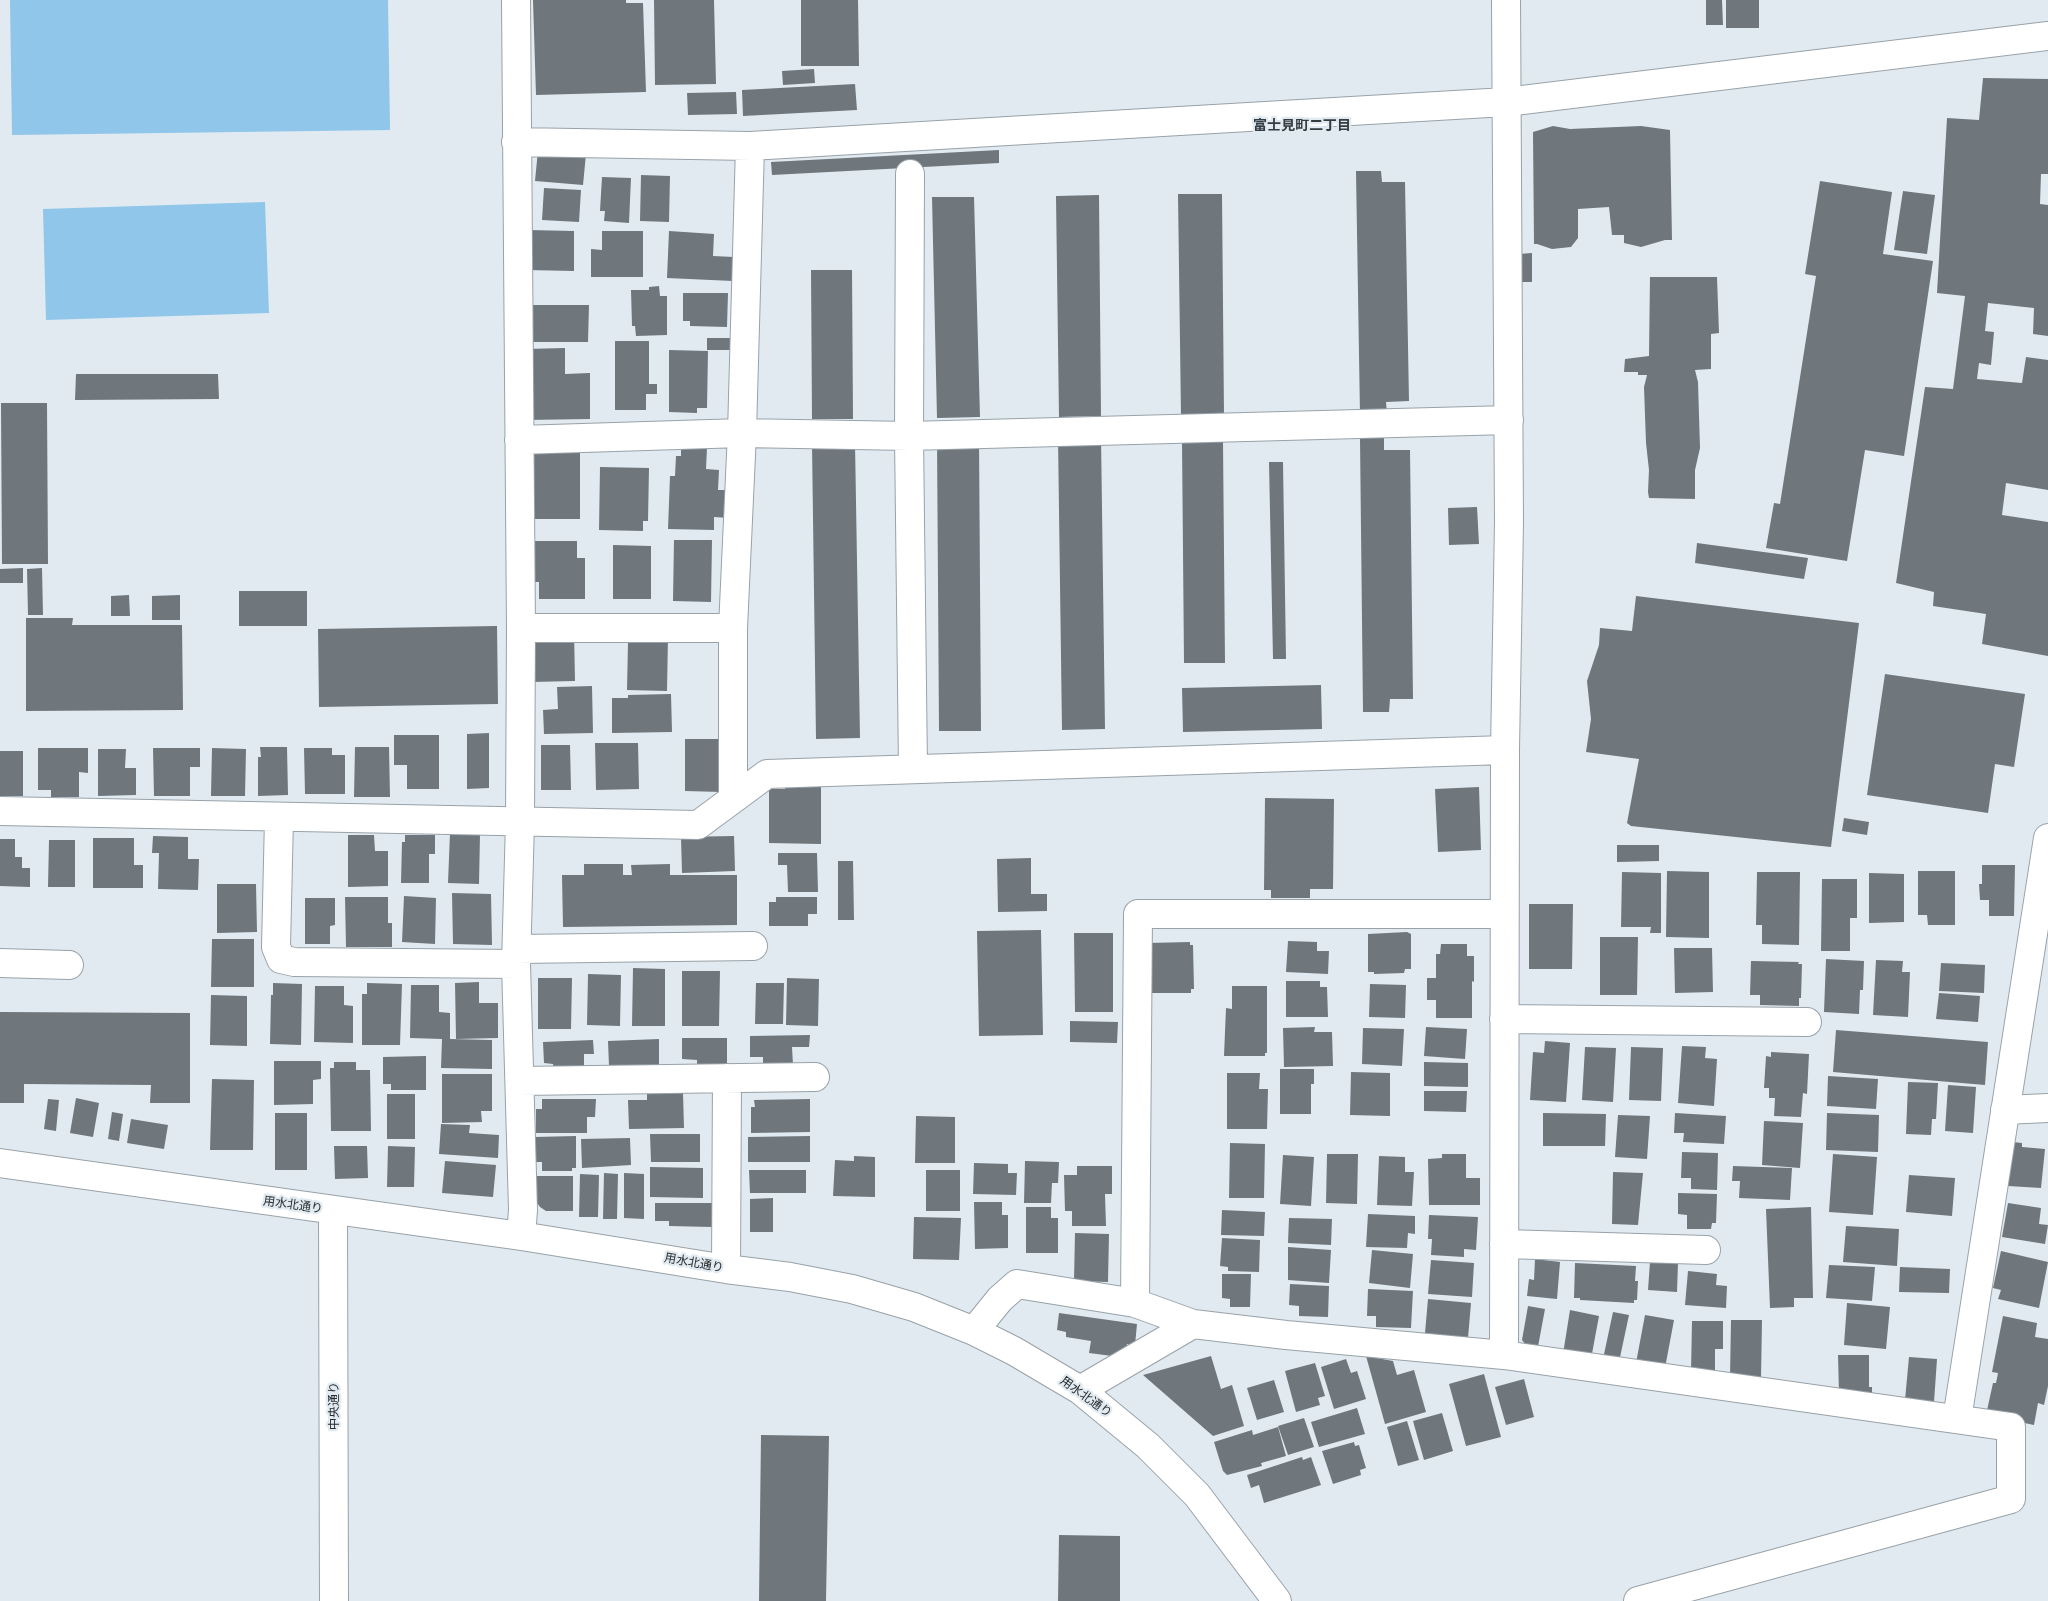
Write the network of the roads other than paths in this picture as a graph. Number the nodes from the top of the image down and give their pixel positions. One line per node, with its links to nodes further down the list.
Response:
1 (516, 0): 5 (street)
2 (1506, 0): 4 (street)
3 (2048, 36): 4 (street)
4 (1506, 102): 6 (street); 8 (street)
5 (516, 142): 6 (street); 11 (street)
6 (750, 146): 9 (street)
7 (910, 174): 10 (street)
8 (1509, 420): 10 (street); 14 (street)
9 (742, 433): 10 (street); 11 (street); 13 (street)
10 (909, 436): 15 (street)
11 (519, 440): 12 (street)
12 (521, 628): 13 (street); 19 (street)
13 (733, 628): 16 (street)
14 (1505, 750): 15 (street); 21 (street)
15 (913, 769): 16 (street)
16 (734, 798): 19 (street)
17 (0, 811): 18 (street)
18 (279, 818): 19 (street); 23 (street)
19 (520, 822): 23 (street)
20 (2048, 838): 26 (street)
21 (1504, 914): 27 (street); 40 (street)
22 (753, 946): 23 (street)
23 (517, 957): 31 (street)
24 (0, 962): 25 (street)
25 (69, 965)
26 (2037, 975): 33 (street)
27 (1504, 1019): 28 (street); 37 (street)
28 (1807, 1022)
29 (815, 1077): 30 (street)
30 (727, 1078): 31 (street); 39 (street)
31 (520, 1081): 36 (street)
32 (2048, 1108): 33 (street)
33 (2005, 1110): 45 (street)
34 (0, 1163): 35 (street, 用水北通り)
35 (333, 1210): 36 (street, 用水北通り); 46 (street, 中央通り)
36 (521, 1236): 39 (street, 用水北通り)
37 (1504, 1244): 38 (street); 43 (street)
38 (1706, 1250)
39 (726, 1269): 42 (street, 用水北通り)
40 (1135, 1302): 41 (street); 42 (street)
41 (1193, 1324): 43 (street); 44 (street)
42 (974, 1331): 44 (street, 用水北通り)
43 (1504, 1354): 45 (street)
44 (1080, 1390): 47 (street, 用水北通り)
45 (1957, 1419): 48 (street)
46 (334, 1601)
47 (1277, 1601)
48 (1638, 1601)

